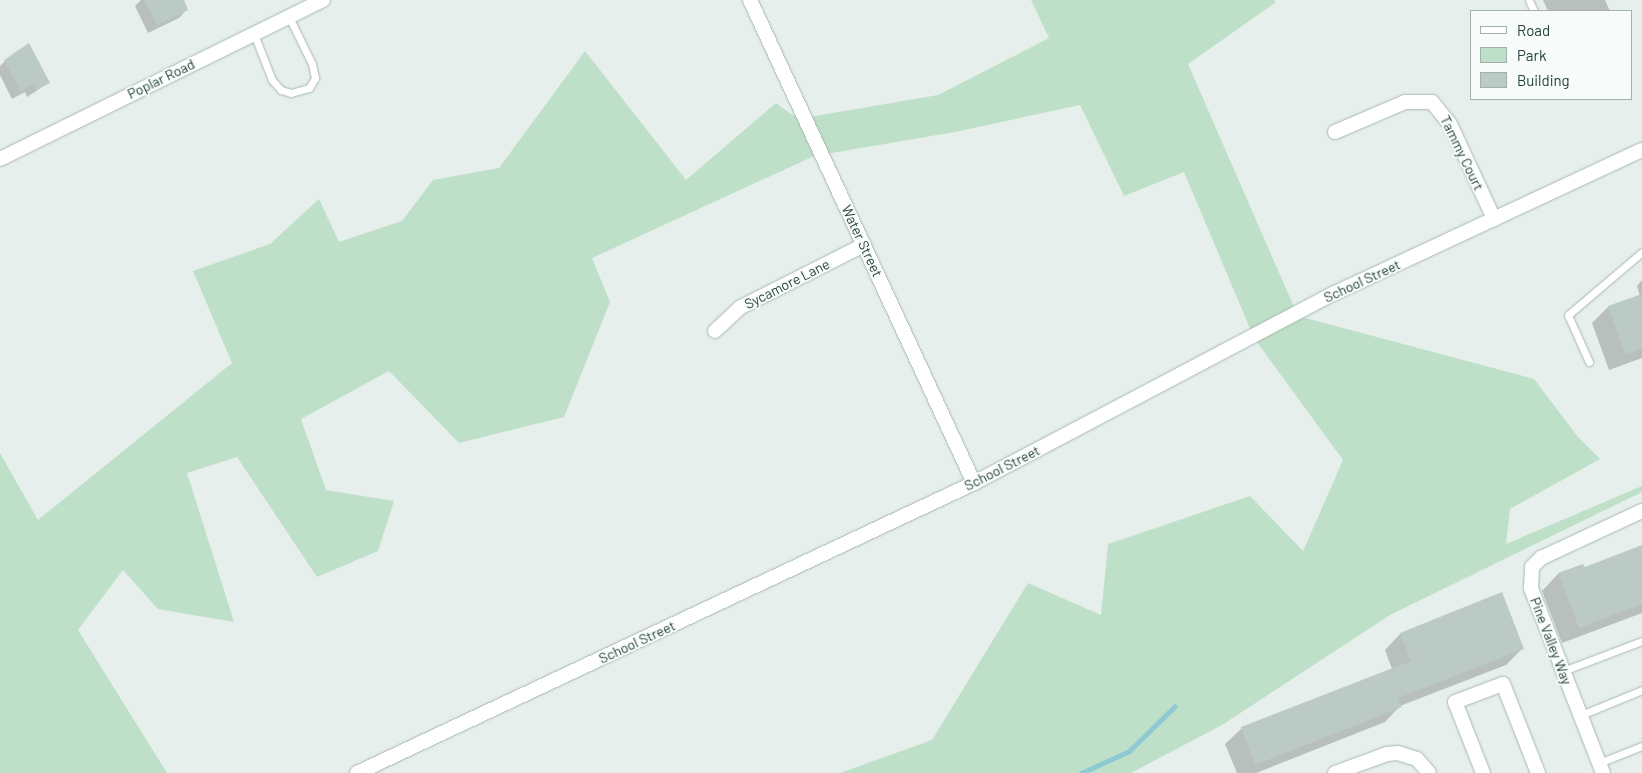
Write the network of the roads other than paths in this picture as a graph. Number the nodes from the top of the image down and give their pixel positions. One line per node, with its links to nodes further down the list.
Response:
1 (323, 0): 3 (street, Poplar Road)
2 (750, 0): 9 (street, Water Street)
3 (288, 17): 4 (street, Poplar Road); 4 (lane)
4 (254, 34): 7 (street, Poplar Road)
5 (1335, 132): 8 (street, Tammy Court)
6 (1642, 150): 8 (street, School Street)
7 (0, 159)
8 (1494, 219): 13 (street, School Street)
9 (864, 246): 11 (street, Sycamore Lane); 13 (street, Water Street)
10 (1642, 252): 12 (lane)
11 (715, 331)
12 (1589, 362)
13 (974, 483): 21 (street, School Street)
14 (1642, 511): 16 (street, Pine Valley Way)
15 (1642, 641): 16 (lane)
16 (1563, 671): 18 (street, Pine Valley Way)
17 (1642, 690): 18 (lane)
18 (1580, 715): 20 (street, Pine Valley Way)
19 (1642, 746): 20 (lane)
20 (1601, 768)
21 (377, 769): 22 (street, School Street)
22 (357, 773)
23 (1335, 773): 24 (street)
24 (1429, 773)
25 (1483, 773): 26 (street)
26 (1538, 773)

